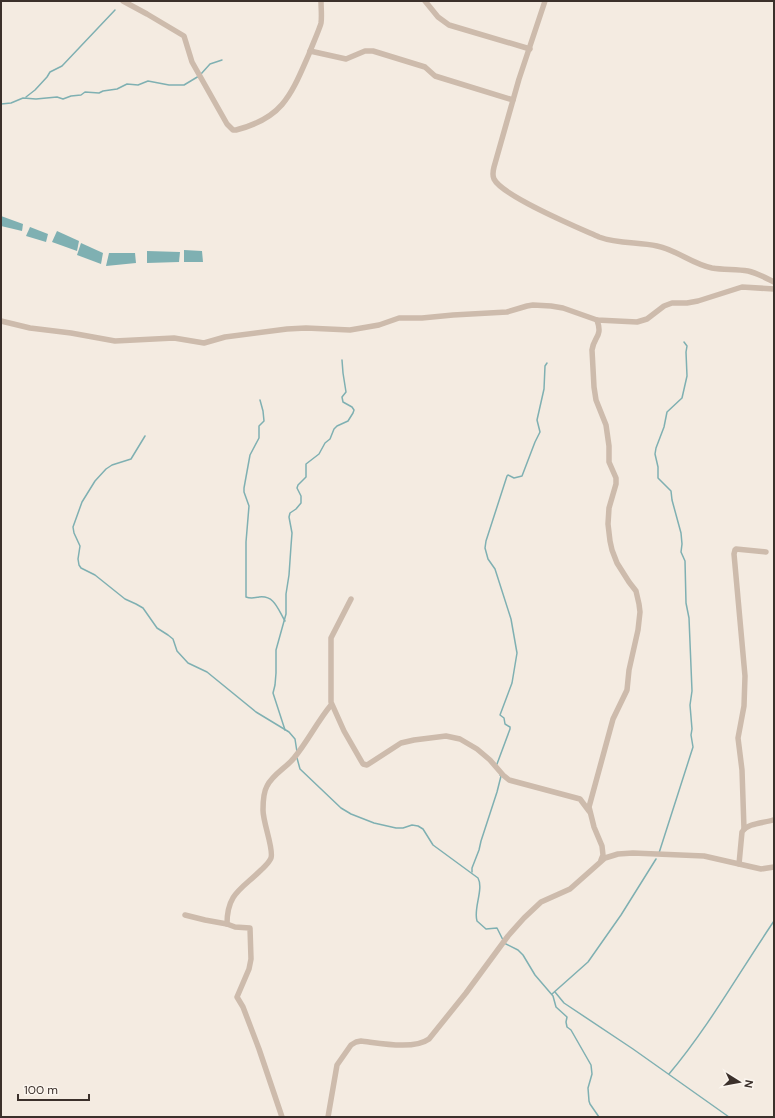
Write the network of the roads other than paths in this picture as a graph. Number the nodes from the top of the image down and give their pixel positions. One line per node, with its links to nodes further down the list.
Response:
1 (123, 1): 6 (street)
2 (322, 1): 6 (street)
3 (426, 1): 5 (street)
4 (544, 1): 5 (street)
5 (530, 49): 7 (street)
6 (310, 52): 7 (street)
7 (513, 100): 8 (street)
8 (774, 282)
9 (774, 289): 10 (street)
10 (596, 320): 11 (street); 15 (street)
11 (1, 321)
12 (766, 552): 17 (street)
13 (351, 599): 14 (street)
14 (332, 705): 15 (street); 24 (street)
15 (590, 811): 18 (street)
16 (773, 820): 17 (street)
17 (744, 829): 21 (street)
18 (602, 846): 19 (street); 20 (street)
19 (618, 854): 20 (street); 21 (street)
20 (601, 860): 26 (street)
21 (739, 864): 22 (street)
22 (774, 867)
23 (185, 915): 24 (street)
24 (227, 924): 25 (street)
25 (282, 1117)
26 (328, 1117)

